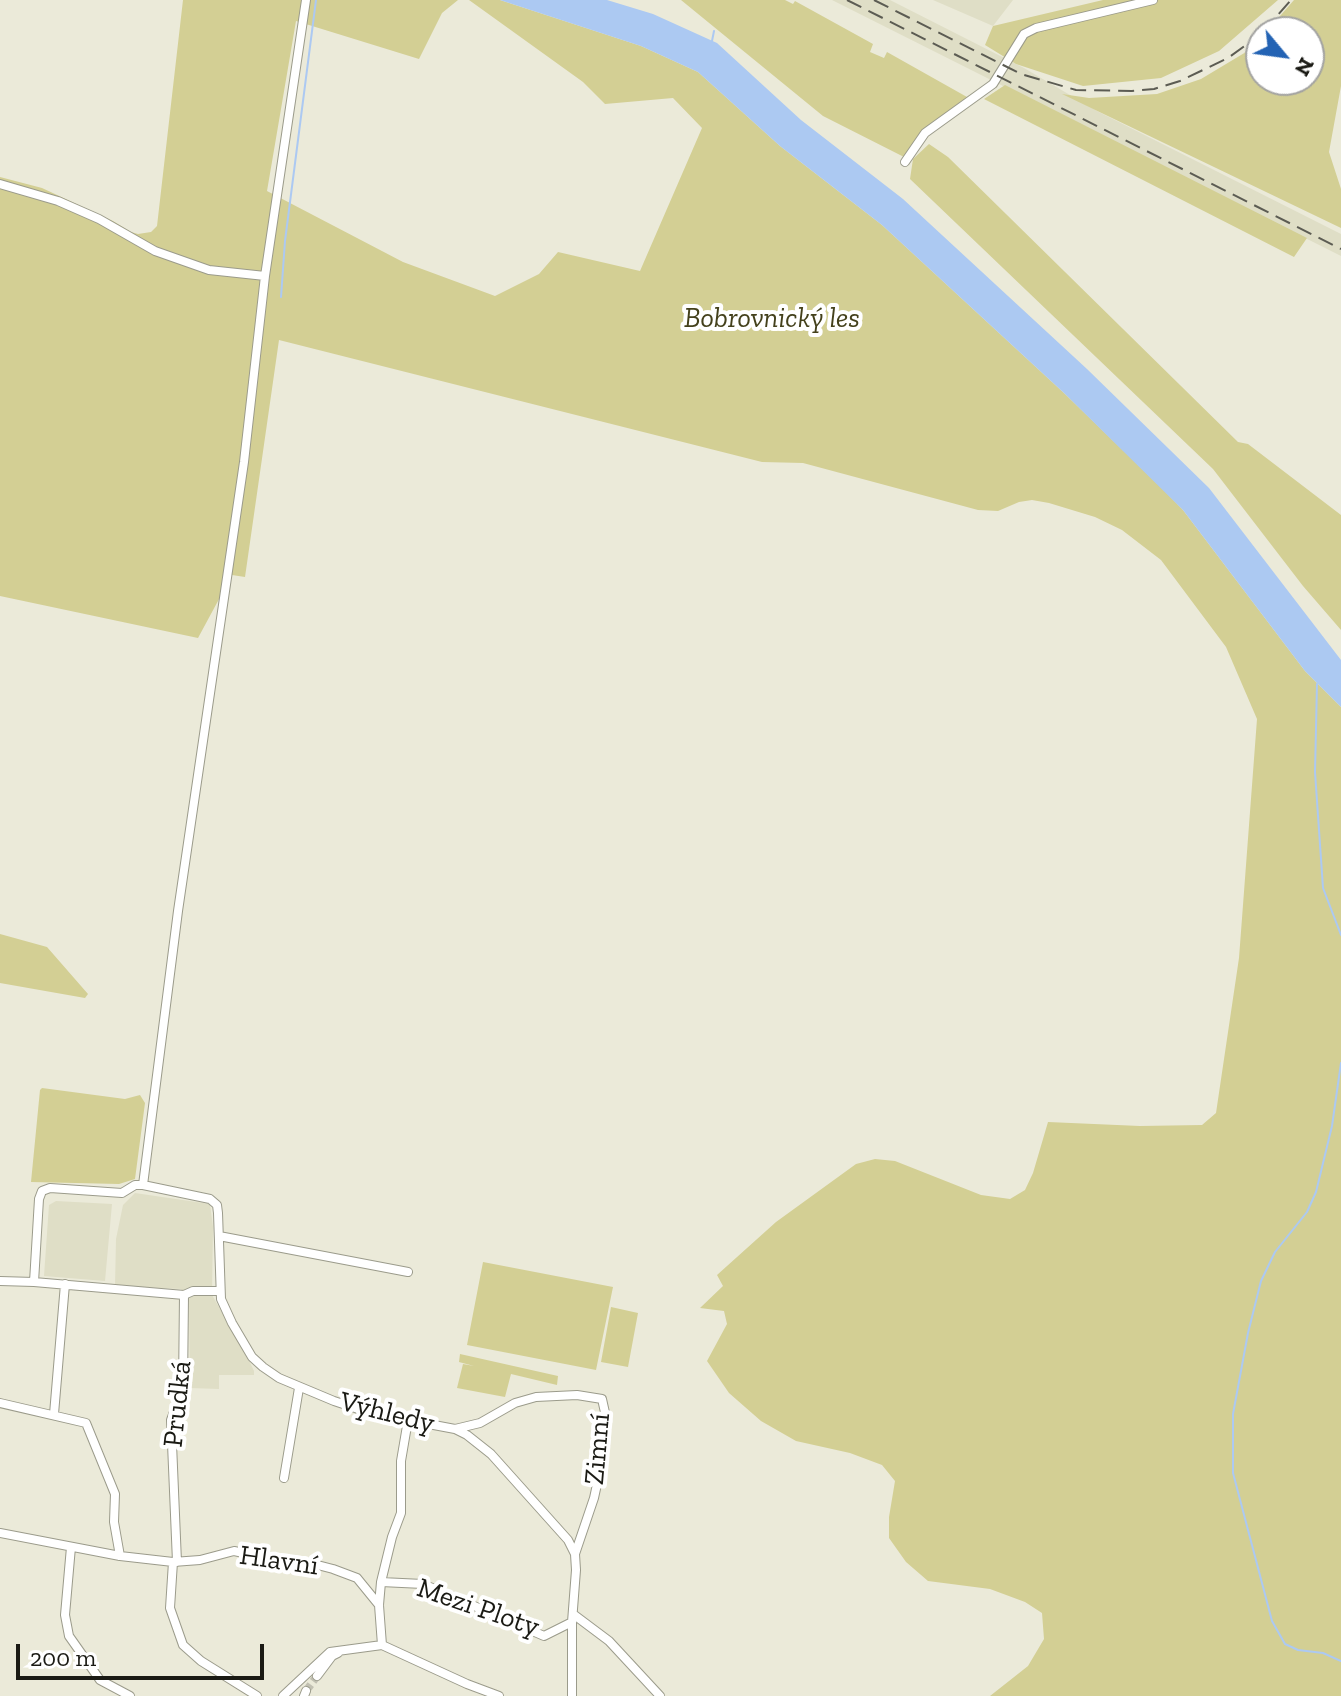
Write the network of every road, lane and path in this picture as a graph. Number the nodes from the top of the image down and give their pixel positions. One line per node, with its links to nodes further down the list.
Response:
1 (306, 0): 5 (street)
2 (1153, 0): 3 (street)
3 (905, 162)
4 (0, 184): 5 (street)
5 (265, 276): 6 (street)
6 (143, 1185): 7 (street, Výhledy); 10 (street)
7 (219, 1236): 8 (street); 12 (street, Výhledy)
8 (408, 1272)
9 (0, 1281): 10 (street)
10 (34, 1282): 11 (street)
11 (65, 1284): 13 (street); 16 (street)
12 (220, 1291): 13 (street); 14 (street, Výhledy)
13 (184, 1295): 24 (street, Prudká)
14 (299, 1388): 17 (street, Výhledy); 19 (street)
15 (0, 1403): 16 (street)
16 (54, 1414): 23 (street)
17 (408, 1420): 18 (street, Výhledy); 25 (street)
18 (455, 1429): 22 (street, Výhledy); 22 (street, Zimní)
19 (284, 1478)
20 (0, 1532): 21 (street, Hlavní)
21 (71, 1547): 23 (street, Hlavní); 29 (street)
22 (575, 1554): 27 (street)
23 (120, 1556): 24 (street, Hlavní)
24 (175, 1562): 26 (street, Hlavní); 30 (street, Prudká)
25 (381, 1582): 26 (street); 27 (street, Mezi Ploty)
26 (379, 1605): 28 (street)
27 (572, 1618): 33 (street); 34 (street)
28 (382, 1645): 31 (street); 32 (street)
29 (130, 1696)
30 (257, 1696)
31 (283, 1696)
32 (499, 1696)
33 (572, 1696)
34 (660, 1696)

